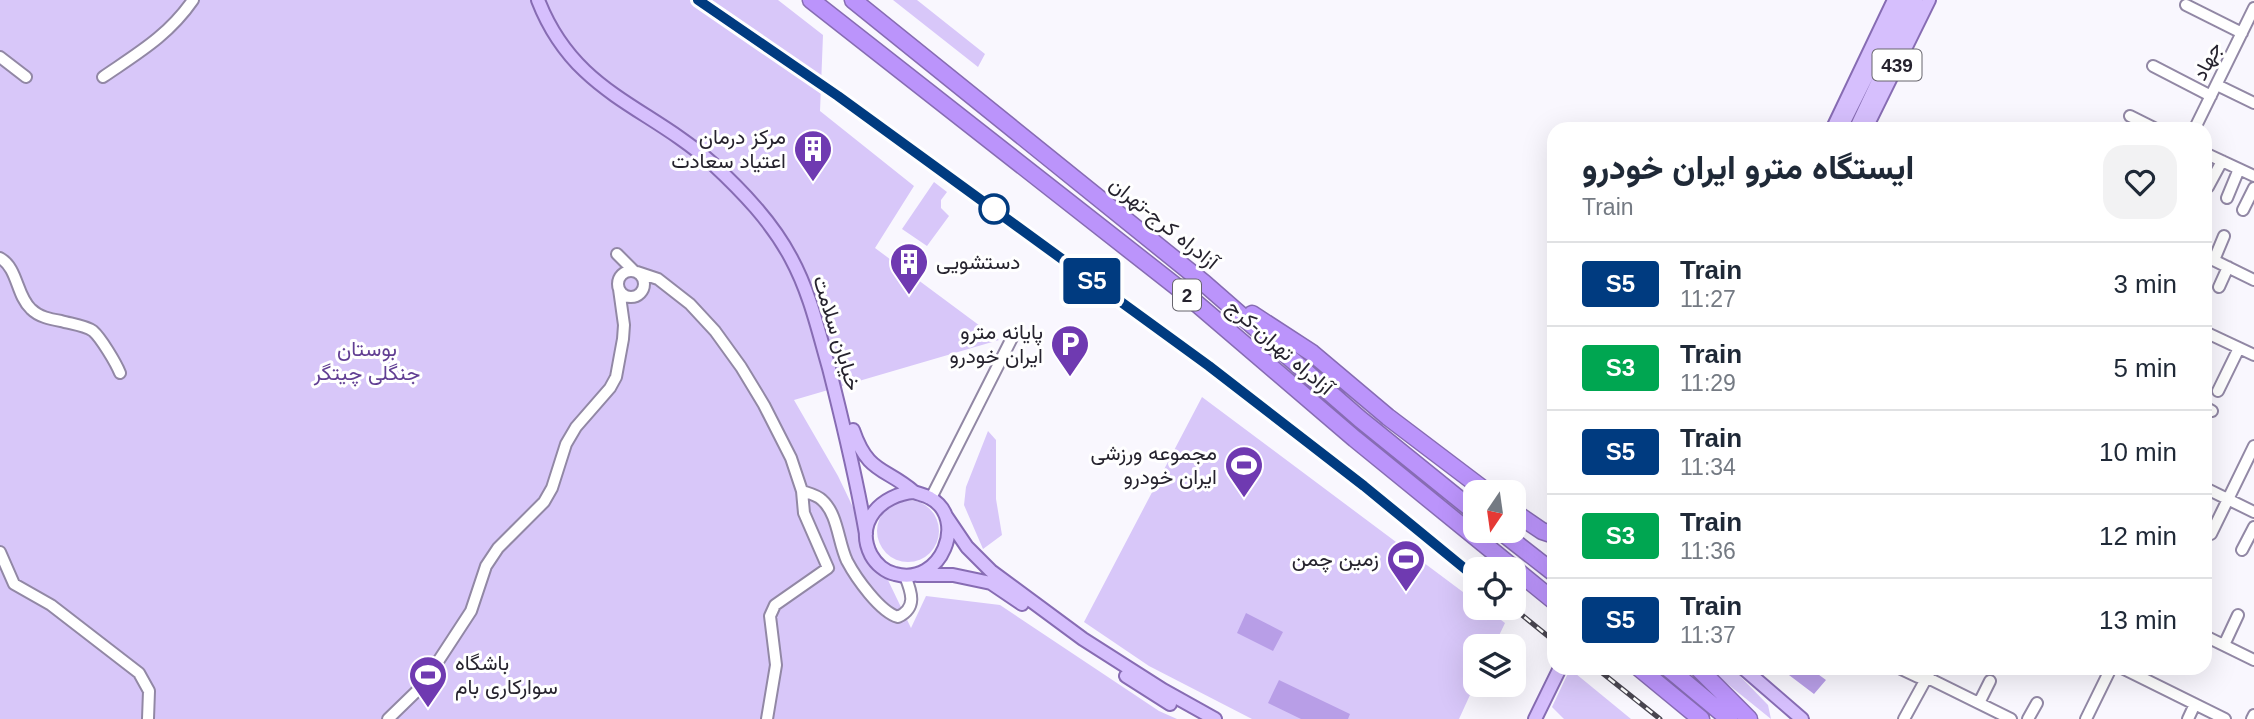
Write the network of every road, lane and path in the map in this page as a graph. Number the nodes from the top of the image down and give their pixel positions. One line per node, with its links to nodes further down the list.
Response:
1 (193, 0): 16 (street)
2 (538, 0): 27 (main road, خیابان سلامت)
3 (544, 0): 27 (main road, خیابان سلامت)
4 (802, 0): 11 (main road)
5 (811, 0): 11 (highway, آزادراه تهران-کرج / 2)
6 (853, 0): 44 (highway, آزادراه کرج-تهران / 2)
7 (1928, 0): 24 (main road, 439)
8 (1905, 3): 21 (main road, 439); 22 (main road); 23 (main road)
9 (2186, 5): 12 (street)
10 (2254, 8): 12 (street, جهاد)
11 (832, 18): 78 (highway, آزادراه تهران-کرج / 2)
12 (2248, 27): 17 (street, جهاد)
13 (0, 57): 15 (street)
14 (2153, 66): 18 (street)
15 (26, 77)
16 (103, 77)
17 (2217, 85): 18 (street, جهاد); 19 (street)
18 (2211, 96): 26 (street, جهاد)
19 (2254, 103)
20 (2130, 116): 25 (street)
21 (1837, 122)
22 (1844, 122)
23 (1858, 122)
24 (1869, 122)
25 (2142, 122)
26 (2198, 122)
27 (663, 123): 61 (main road, خیابان سلامت); 72 (main road, خیابان سلامت)
28 (2212, 156): 29 (street)
29 (2222, 161): 30 (street); 32 (street)
30 (2239, 169): 31 (street); 34 (street)
31 (2254, 176)
32 (2212, 180)
33 (2254, 188): 35 (street)
34 (2227, 198)
35 (2243, 210)
36 (2224, 236): 37 (street)
37 (2212, 254)
38 (0, 258): 54 (street)
39 (2212, 259): 40 (street)
40 (2228, 267): 43 (street); 45 (street)
41 (636, 271): 42 (street); 42 (street); 47 (street); 48 (street)
42 (620, 277): 46 (street)
43 (2254, 280)
44 (1204, 283): 57 (highway); 64 (highway, آزادراه کرج-تهران / 2)
45 (2219, 287)
46 (619, 289): 48 (street); 49 (street)
47 (672, 289): 48 (street); 60 (street)
48 (638, 295): 49 (street)
49 (623, 317): 98 (street)
50 (1014, 334): 63 (street)
51 (2212, 335): 52 (street)
52 (2239, 348): 53 (street); 55 (street)
53 (2254, 355)
54 (120, 373)
55 (2218, 391)
56 (2254, 446): 62 (street)
57 (1471, 480)
58 (2212, 484): 62 (street)
59 (2212, 490): 62 (street)
60 (802, 491): 77 (street); 99 (street)
61 (914, 492): 63 (main road); 72 (main road)
62 (2230, 496): 65 (street); 66 (street); 70 (street)
63 (931, 498): 67 (main road)
64 (1463, 502)
65 (2254, 504)
66 (2254, 512)
67 (946, 516): 77 (main road); 101 (main road)
68 (1526, 520): 71 (highway)
69 (2254, 527): 74 (street)
70 (2212, 532)
71 (1547, 533)
72 (866, 534): 77 (main road)
73 (1516, 543): 76 (highway)
74 (2242, 550)
75 (0, 552): 97 (street)
76 (1547, 568)
77 (911, 576): 100 (main road)
78 (1547, 595)
79 (2238, 615): 81 (street)
80 (2212, 640): 81 (street)
81 (2224, 646): 82 (street)
82 (2254, 660)
83 (1557, 675): 102 (main road)
84 (1648, 675): 103 (highway)
85 (1676, 675): 104 (highway)
86 (1705, 675): 105 (highway)
87 (1751, 675): 106 (main road)
88 (1929, 675): 107 (street)
89 (1933, 675): 93 (street)
90 (2108, 675): 110 (street)
91 (2136, 675): 95 (street)
92 (1990, 681): 93 (street)
93 (1979, 703): 108 (street)
94 (2037, 703): 109 (street)
95 (2195, 704): 96 (street); 111 (street)
96 (2212, 716)
97 (148, 719)
98 (388, 719)
99 (766, 719)
100 (1199, 719)
101 (1215, 719)
102 (1535, 719)
103 (1702, 719)
104 (1729, 719)
105 (1749, 719)
106 (1802, 719)
107 (1904, 719)
108 (2011, 719)
109 (2028, 719)
110 (2086, 719)
111 (2188, 719)

